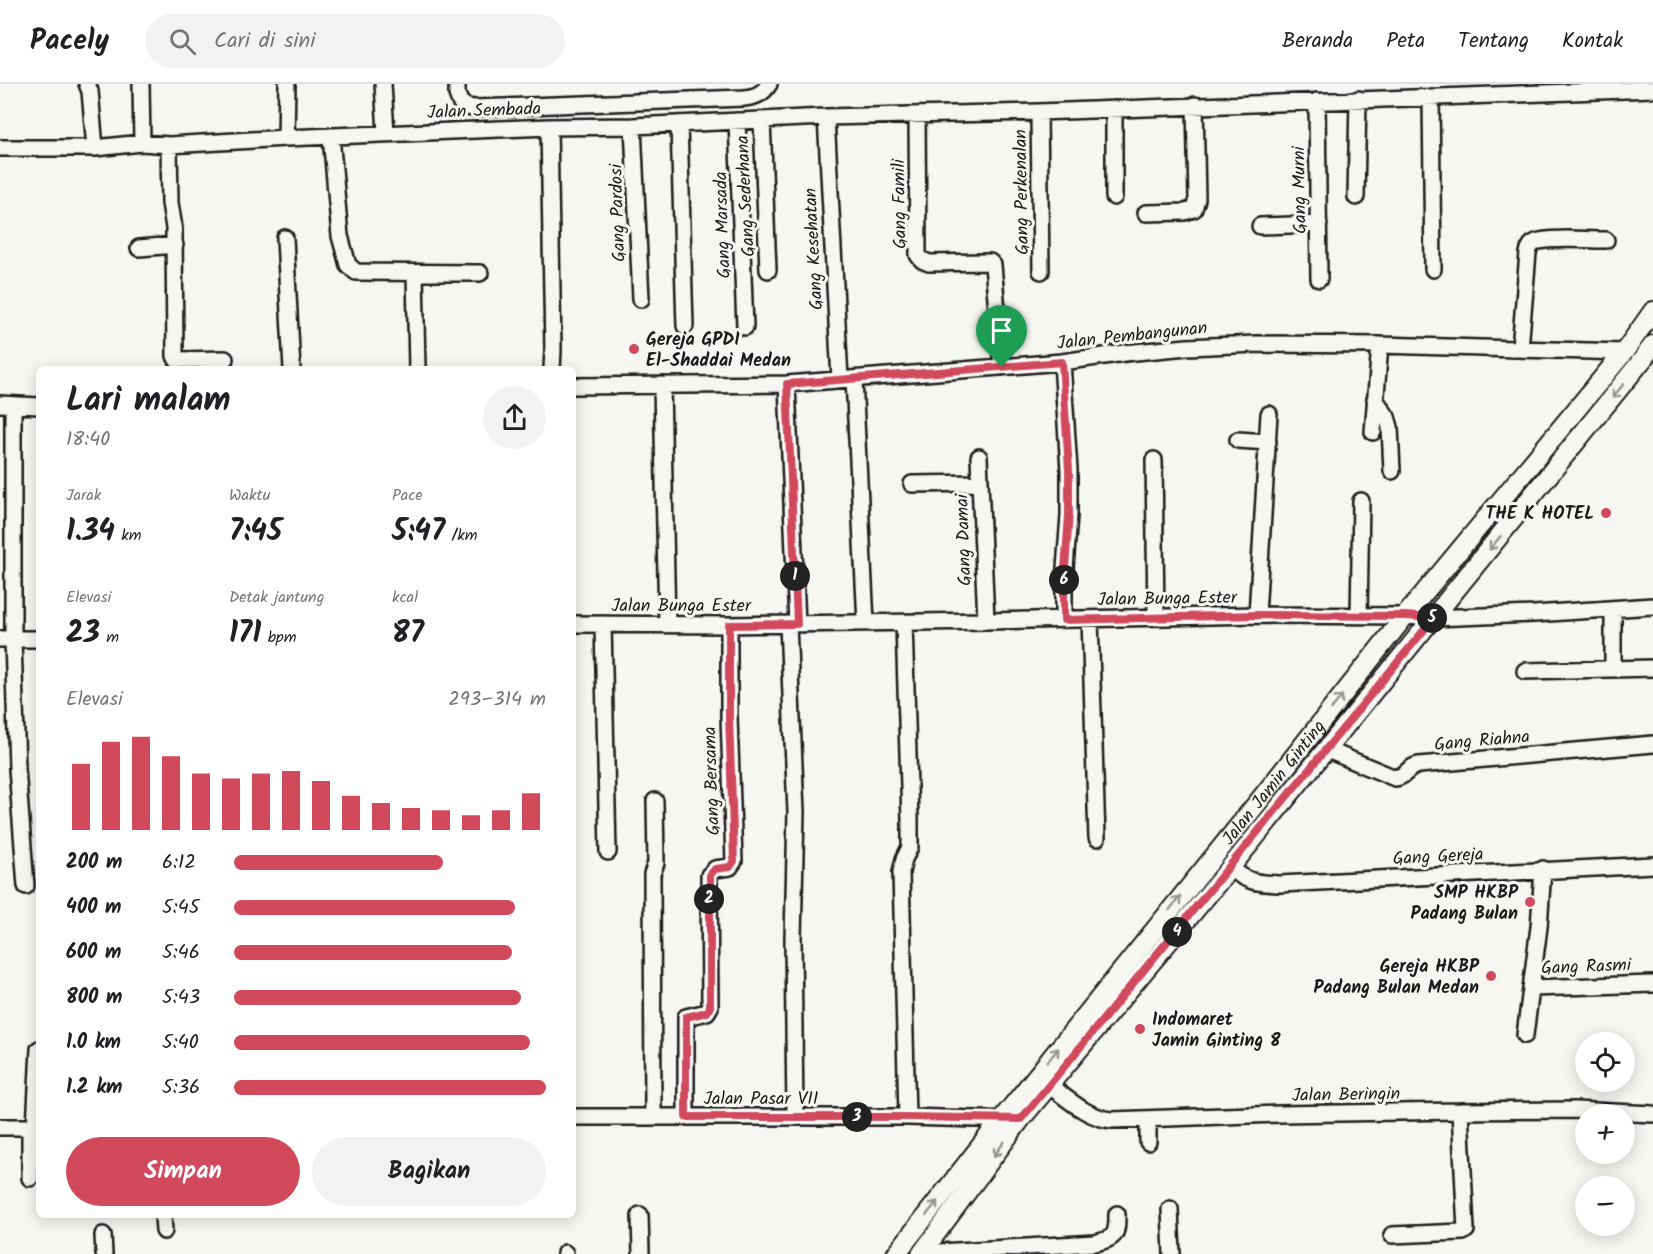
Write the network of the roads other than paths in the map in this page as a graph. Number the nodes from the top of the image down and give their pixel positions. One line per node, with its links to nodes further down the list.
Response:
1 (87, 84): 27 (street)
2 (141, 84): 24 (street)
3 (287, 84): 23 (street)
4 (383, 84): 21 (street)
5 (457, 84): 6 (street)
6 (769, 84)
7 (1653, 89): 8 (street, Jalan Sembada)
8 (1431, 97): 9 (street, Jalan Sembada); 37 (street)
9 (1358, 99): 10 (street, Jalan Sembada); 29 (street)
10 (1317, 101): 11 (street, Jalan Sembada); 31 (street, Gang Murni)
11 (1195, 105): 12 (street, Jalan Sembada); 30 (street)
12 (1114, 109): 13 (street, Jalan Sembada); 28 (street)
13 (1040, 112): 14 (street, Jalan Sembada); 39 (street, Gang Perkenalan)
14 (916, 115): 15 (street, Jalan Sembada); 56 (street, Gang Famili)
15 (826, 117): 16 (street, Jalan Sembada); 57 (street, Gang Kesehatan)
16 (762, 120): 17 (street, Jalan Sembada); 38 (street, Gang Sederhana)
17 (737, 121): 18 (street, Jalan Sembada); 46 (street, Gang Marsada)
18 (679, 124): 19 (street, Jalan Sembada); 45 (street)
19 (633, 126): 20 (street, Jalan Sembada); 43 (street, Gang Pardosi)
20 (549, 127): 21 (street, Jalan Sembada); 55 (street)
21 (386, 133): 22 (street, Jalan Sembada)
22 (331, 136): 23 (street, Jalan Sembada); 40 (street)
23 (286, 138): 25 (street, Jalan Sembada)
24 (142, 143): 25 (street, Jalan Sembada); 27 (street, Jalan Sembada)
25 (169, 145): 35 (street)
26 (0, 148): 27 (street, Jalan Sembada)
27 (95, 148)
28 (1114, 197)
29 (1356, 197)
30 (1146, 213)
31 (1319, 224): 32 (street); 42 (street, Gang Murni)
32 (1260, 226)
33 (285, 238): 53 (street)
34 (1606, 240): 48 (street)
35 (175, 245): 36 (street); 51 (street)
36 (139, 248)
37 (1433, 269)
38 (768, 270)
39 (1041, 271)
40 (415, 273): 41 (street); 54 (street)
41 (480, 273)
42 (1319, 279)
43 (641, 299)
44 (1653, 311): 49 (main road, Jalan Jamin Ginting)
45 (685, 326)
46 (745, 327)
47 (1380, 345): 48 (street, Jalan Pembangunan); 52 (street, Jalan Pembangunan); 61 (street)
48 (1520, 349): 49 (street, Jalan Pembangunan)
49 (1624, 352): 78 (main road, Jalan Jamin Ginting)
50 (1650, 355): 80 (main road, Jalan Jamin Ginting, one-way to 80)
51 (225, 359)
52 (1062, 362): 56 (street, Jalan Pembangunan); 82 (street)
53 (292, 366)
54 (417, 366)
55 (552, 366)
56 (1002, 367): 57 (street, Jalan Pembangunan)
57 (847, 379): 58 (street, Jalan Pembangunan); 85 (street, Gang Kesehatan)
58 (787, 384): 60 (street, Jalan Pembangunan); 89 (street)
59 (576, 386): 60 (street, Jalan Pembangunan)
60 (663, 386): 88 (street)
61 (1375, 399): 65 (street); 70 (street)
62 (6, 405): 63 (street); 91 (street)
63 (36, 406)
64 (1269, 414): 67 (street)
65 (1373, 432)
66 (1239, 440): 67 (street)
67 (1268, 442): 76 (street)
68 (978, 457): 71 (street, Gang Damai)
69 (1154, 460): 79 (street)
70 (1392, 471)
71 (980, 483): 72 (street); 83 (street, Gang Damai)
72 (912, 484)
73 (1361, 501): 77 (street)
74 (1653, 606): 75 (street, Jalan Bunga Ester)
75 (1613, 610): 80 (street, Jalan Bunga Ester); 94 (street)
76 (1257, 615): 77 (street, Jalan Bunga Ester); 79 (street, Jalan Bunga Ester)
77 (1359, 616): 78 (street, Jalan Bunga Ester)
78 (1405, 616): 80 (street, Jalan Bunga Ester); 119 (main road, Jalan Jamin Ginting, one-way to 78)
79 (1156, 618): 81 (street, Jalan Bunga Ester)
80 (1434, 618): 97 (main road, Jalan Jamin Ginting)
81 (1089, 619): 82 (street, Jalan Bunga Ester); 99 (street)
82 (1064, 620): 83 (street, Jalan Bunga Ester)
83 (986, 621): 84 (street, Jalan Bunga Ester)
84 (904, 622): 85 (street, Jalan Bunga Ester); 116 (street)
85 (866, 623): 89 (street, Jalan Bunga Ester)
86 (576, 624): 87 (street, Jalan Bunga Ester)
87 (603, 624): 88 (street, Jalan Bunga Ester); 100 (street)
88 (667, 624): 90 (street, Jalan Bunga Ester)
89 (793, 624): 90 (street, Jalan Bunga Ester); 115 (street)
90 (729, 625): 114 (street, Gang Bersama)
91 (7, 639): 92 (street); 104 (street)
92 (36, 639)
93 (1653, 668): 94 (street)
94 (1613, 669): 95 (street)
95 (1525, 670)
96 (1653, 744): 97 (street, Gang Riahna)
97 (1325, 749): 102 (main road, Jalan Jamin Ginting)
98 (655, 801): 113 (street)
99 (1097, 838)
100 (608, 852)
101 (1653, 865): 103 (street, Gang Gereja)
102 (1230, 867): 103 (street, Gang Gereja); 108 (main road, Jalan Jamin Ginting)
103 (1543, 869): 106 (street, Gang Rasmi)
104 (26, 886)
105 (1653, 984): 106 (street, Gang Rasmi)
106 (1532, 988): 107 (street)
107 (1525, 1035)
108 (1050, 1086): 117 (main road, Jalan Jamin Ginting); 118 (street, Jalan Beringin)
109 (36, 1108): 121 (street)
110 (1460, 1111): 111 (street, Jalan Beringin); 118 (street, Jalan Beringin); 130 (street)
111 (1653, 1114)
112 (576, 1117): 113 (street, Jalan Pasar VII)
113 (653, 1117): 114 (street, Jalan Pasar VII)
114 (686, 1117): 115 (street, Jalan Pasar VII)
115 (795, 1117): 116 (street, Jalan Pasar VII)
116 (907, 1117): 119 (street, Jalan Pasar VII)
117 (1021, 1119): 119 (street, Jalan Pasar VII); 134 (main road, Jalan Jamin Ginting, one-way to 134)
118 (1148, 1119): 122 (street)
119 (1000, 1120): 133 (main road, Jalan Jamin Ginting, one-way to 119)
120 (0, 1127): 121 (street)
121 (35, 1127): 123 (street)
122 (1148, 1142)
123 (30, 1178)
124 (1170, 1209): 135 (street)
125 (1117, 1214): 134 (street)
126 (640, 1215): 132 (street)
127 (163, 1218): 128 (street)
128 (164, 1231)
129 (103, 1235): 131 (street)
130 (1392, 1235)
131 (104, 1254)
132 (641, 1254)
133 (896, 1254)
134 (922, 1254)
135 (1172, 1254)

